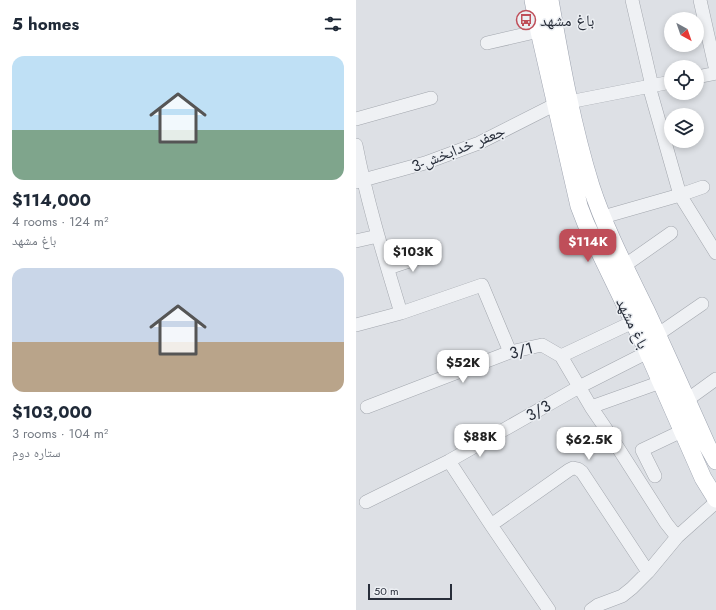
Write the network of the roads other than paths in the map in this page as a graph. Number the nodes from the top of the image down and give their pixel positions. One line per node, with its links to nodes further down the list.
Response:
1 (533, 0): 5 (main road, باغ مشهد)
2 (550, 0): 12 (main road, باغ مشهد)
3 (632, 0): 10 (street)
4 (700, 0): 7 (street)
5 (539, 31): 6 (street); 12 (main road, باغ مشهد)
6 (487, 43)
7 (716, 72): 8 (street)
8 (704, 75)
9 (664, 83): 10 (street, جعفر خدابخش-3)
10 (650, 86): 12 (street, جعفر خدابخش-3); 17 (street)
11 (431, 98): 13 (street)
12 (563, 103): 15 (street, جعفر خدابخش-3); 18 (main road, باغ مشهد); 25 (main road, باغ مشهد)
13 (356, 119)
14 (356, 145): 15 (street)
15 (360, 181): 20 (street)
16 (703, 187): 17 (street)
17 (680, 194): 18 (street); 22 (street)
18 (603, 217): 23 (main road, باغ مشهد)
19 (671, 233): 26 (street)
20 (378, 236): 21 (street); 27 (street)
21 (356, 241)
22 (714, 247)
23 (617, 251): 25 (main road); 26 (main road, باغ مشهد)
24 (430, 254): 27 (street)
25 (603, 260): 29 (main road, باغ مشهد)
26 (624, 266): 28 (main road, باغ مشهد)
27 (388, 268): 31 (street)
28 (632, 282): 29 (main road); 34 (main road, باغ مشهد)
29 (617, 290): 32 (main road, باغ مشهد)
30 (702, 304): 34 (street)
31 (401, 313): 33 (street); 35 (street)
32 (633, 322): 36 (main road, باغ مشهد); 37 (street)
33 (356, 326)
34 (657, 335): 41 (main road, باغ مشهد)
35 (510, 352): 37 (street, 3/1); 42 (street, 3/1)
36 (648, 352): 39 (main road, باغ مشهد); 40 (street, 3/3)
37 (561, 356): 40 (street)
38 (716, 379): 41 (street)
39 (661, 382): 43 (street); 44 (main road, باغ مشهد)
40 (579, 387): 43 (street); 45 (street, 3/3)
41 (687, 400): 46 (main road, باغ مشهد)
42 (367, 407)
43 (591, 407): 51 (street)
44 (682, 431): 47 (street); 48 (main road, باغ مشهد)
45 (450, 460): 49 (street, 3/3); 50 (street)
46 (716, 461)
47 (655, 476)
48 (716, 501): 51 (street)
49 (366, 502)
50 (491, 525): 52 (street); 53 (street)
51 (677, 537): 52 (street)
52 (648, 572): 54 (street)
53 (549, 610)
54 (591, 610)

